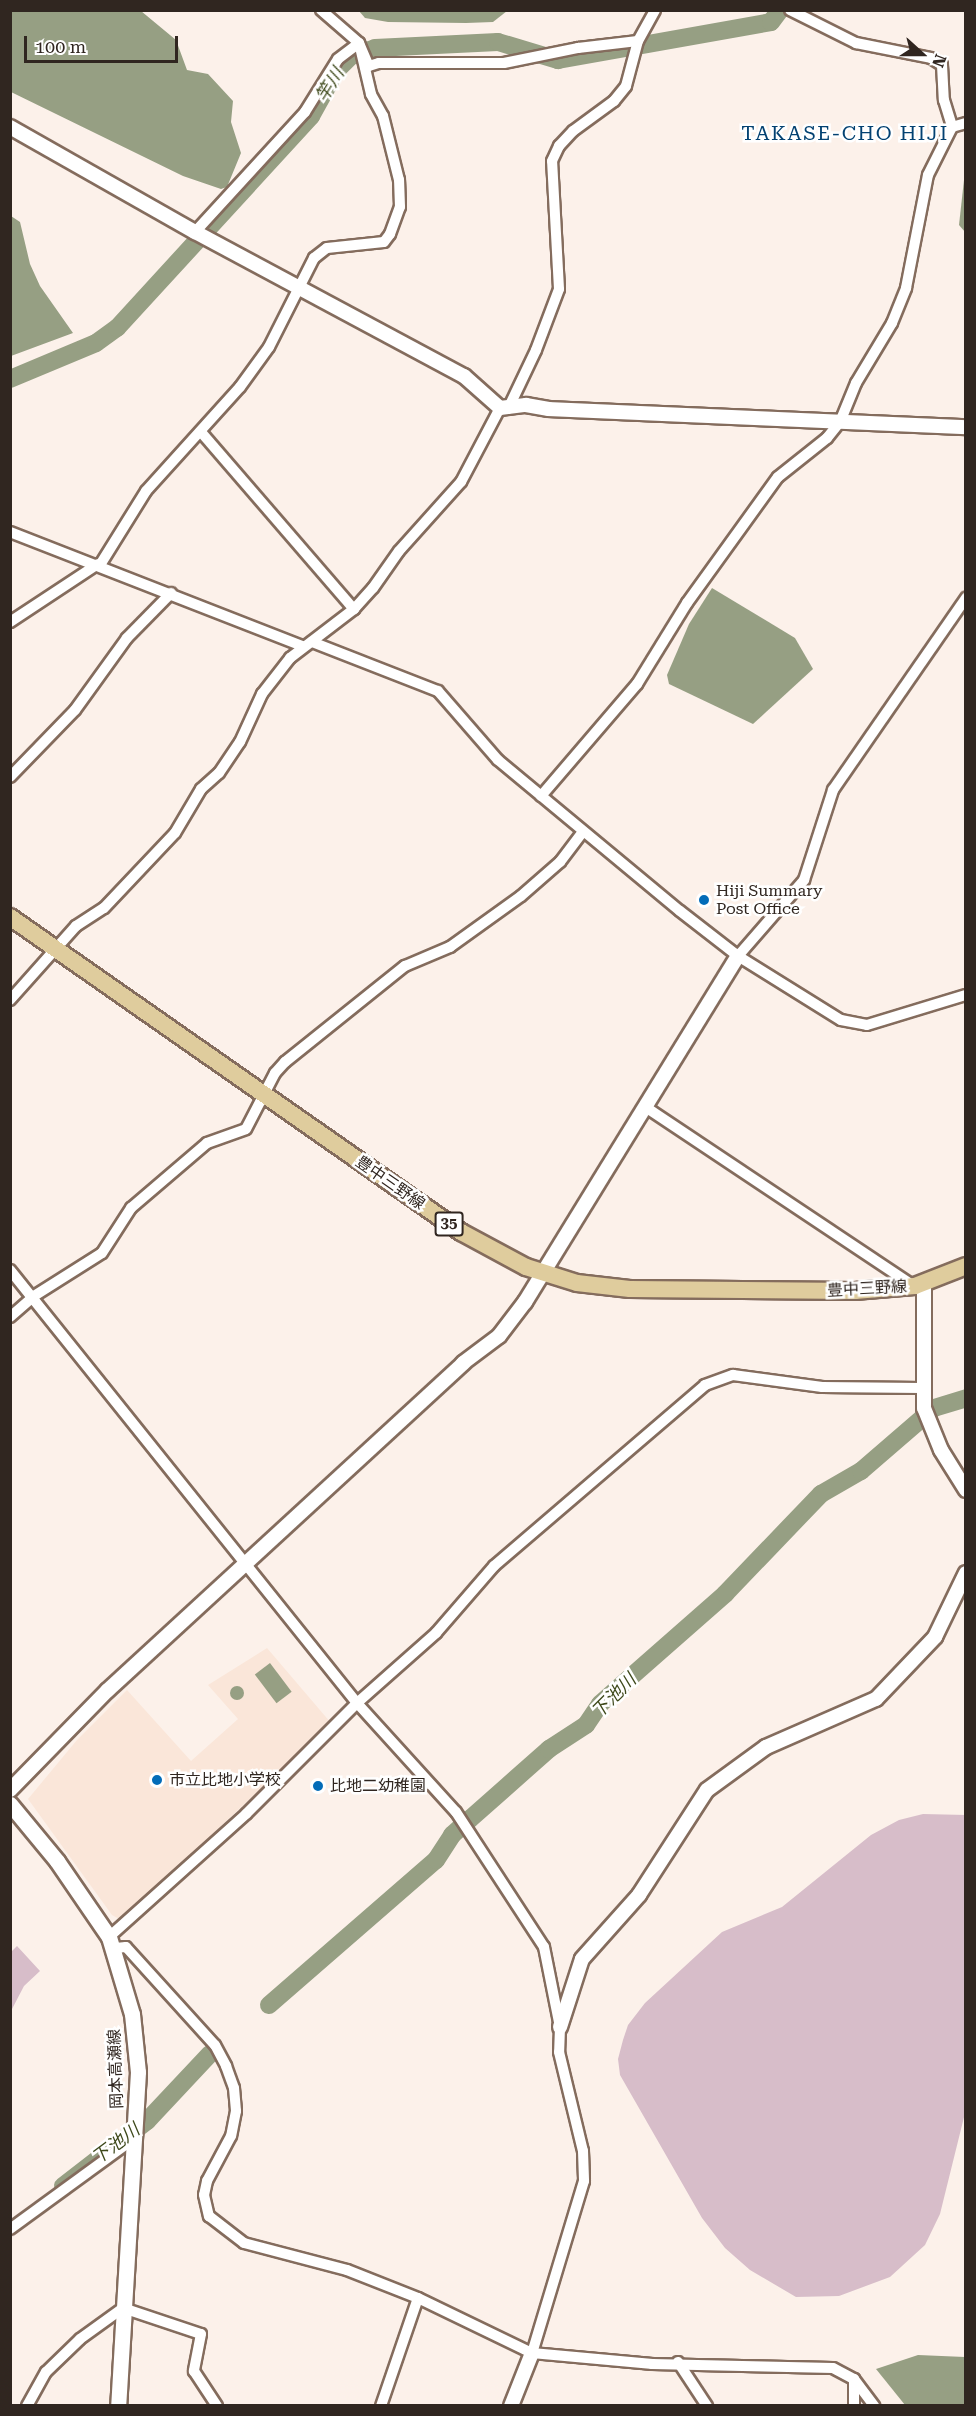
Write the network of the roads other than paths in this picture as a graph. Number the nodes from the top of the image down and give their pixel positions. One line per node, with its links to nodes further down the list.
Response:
1 (321, 10): 5 (street)
2 (655, 10): 4 (street)
3 (790, 10): 8 (street)
4 (638, 41): 5 (street); 11 (street)
5 (359, 43): 9 (street); 10 (street)
6 (966, 123): 8 (street)
7 (10, 127): 9 (street)
8 (952, 127): 12 (street)
9 (195, 232): 10 (street)
10 (300, 289): 11 (street); 14 (street)
11 (504, 409): 12 (street); 19 (street)
12 (840, 422): 13 (street); 23 (street)
13 (966, 427)
14 (201, 432): 16 (street); 19 (street)
15 (10, 532): 16 (street)
16 (99, 564): 17 (street); 20 (street)
17 (171, 593): 21 (street); 22 (street)
18 (966, 598): 27 (street)
19 (354, 609): 21 (street)
20 (10, 622)
21 (308, 644): 23 (street); 26 (street)
22 (10, 777)
23 (541, 796): 24 (street)
24 (583, 832): 27 (street); 30 (street)
25 (10, 917): 26 (main road, 豊中三野線 / 35)
26 (56, 949): 29 (street); 30 (main road, 豊中三野線 / 35)
27 (738, 956): 28 (street); 31 (street)
28 (966, 995)
29 (10, 1000)
30 (266, 1096): 34 (main road, 豊中三野線 / 35); 36 (street)
31 (644, 1106): 34 (street); 35 (street)
32 (966, 1266): 35 (main road, 豊中三野線 / 35)
33 (10, 1270): 36 (street)
34 (542, 1273): 35 (main road, 豊中三野線 / 35); 40 (street)
35 (919, 1285): 38 (street)
36 (34, 1296): 37 (street); 40 (street)
37 (10, 1317)
38 (921, 1388): 39 (street); 42 (street)
39 (966, 1490)
40 (246, 1563): 42 (street); 43 (street)
41 (966, 1573): 46 (street)
42 (357, 1703): 45 (street); 46 (street)
43 (10, 1790)
44 (10, 1804): 45 (main road, 岡本高瀬線)
45 (112, 1943): 47 (main road, 岡本高瀬線); 49 (street)
46 (560, 2027): 51 (street)
47 (135, 2131): 48 (street); 50 (main road, 岡本高瀬線)
48 (10, 2229)
49 (418, 2298): 51 (street); 57 (street)
50 (123, 2308): 54 (street); 55 (main road, 岡本高瀬線); 56 (street)
51 (532, 2353): 52 (street); 58 (street)
52 (678, 2362): 53 (street); 59 (street)
53 (854, 2379): 60 (street); 61 (street)
54 (27, 2406)
55 (118, 2406)
56 (217, 2406)
57 (381, 2406)
58 (511, 2406)
59 (707, 2406)
60 (854, 2406)
61 (874, 2406)

